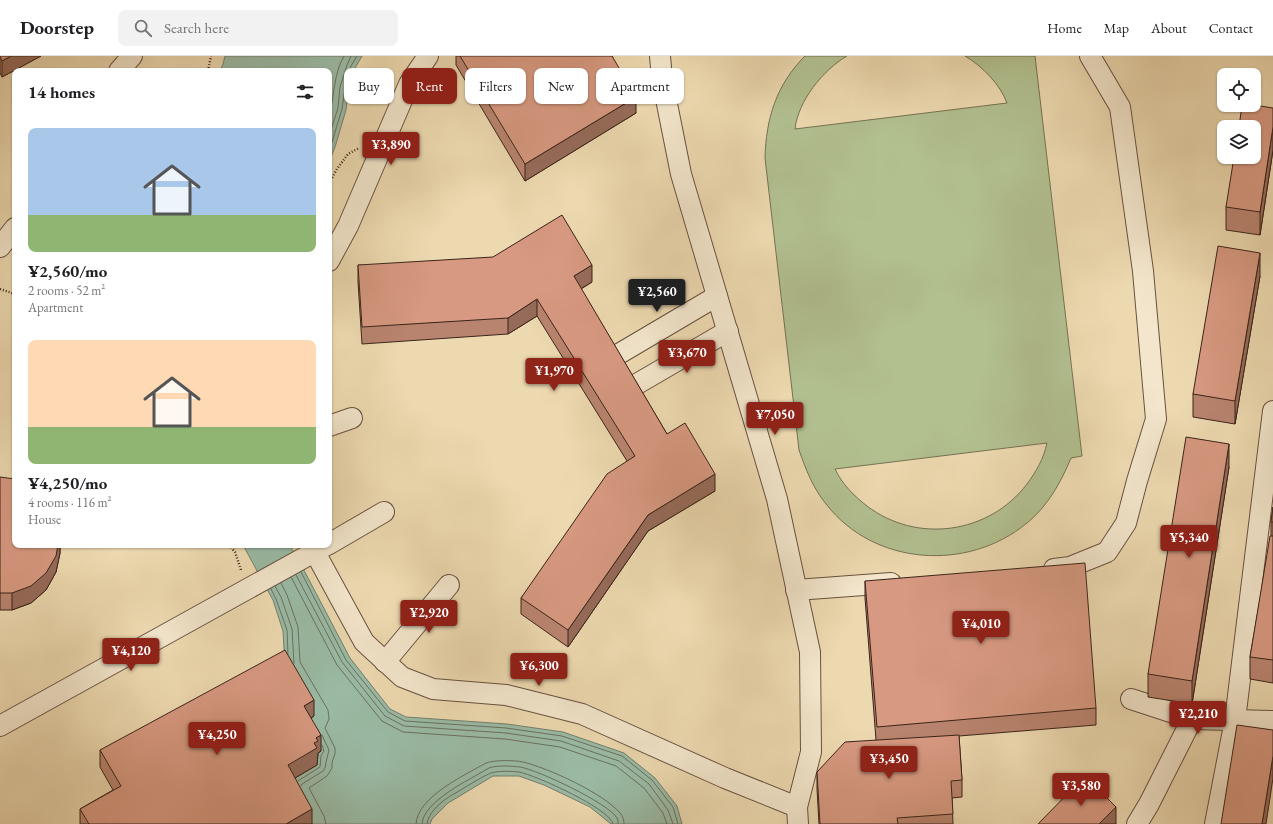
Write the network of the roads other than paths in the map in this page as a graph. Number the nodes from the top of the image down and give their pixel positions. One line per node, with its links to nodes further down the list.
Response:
1 (132, 56): 5 (street)
2 (428, 56): 8 (street)
3 (660, 56): 9 (street)
4 (1090, 56): 19 (street)
5 (122, 68)
6 (12, 232): 7 (street)
7 (0, 247)
8 (332, 255)
9 (717, 296): 10 (street); 11 (street)
10 (728, 331): 12 (street); 22 (street)
11 (612, 358)
12 (630, 388)
13 (1273, 411): 26 (street)
14 (352, 418): 15 (street)
15 (332, 425)
16 (384, 512): 17 (street)
17 (332, 541)
18 (318, 549): 23 (street); 28 (street)
19 (1038, 571)
20 (905, 582): 22 (street)
21 (448, 585): 23 (street)
22 (796, 590): 29 (street)
23 (385, 662): 29 (street)
24 (1131, 699): 25 (street)
25 (1192, 719): 26 (street); 30 (street)
26 (1235, 720): 27 (street); 31 (street)
27 (1273, 721)
28 (0, 726)
29 (798, 815)
30 (1136, 824)
31 (1215, 824)

